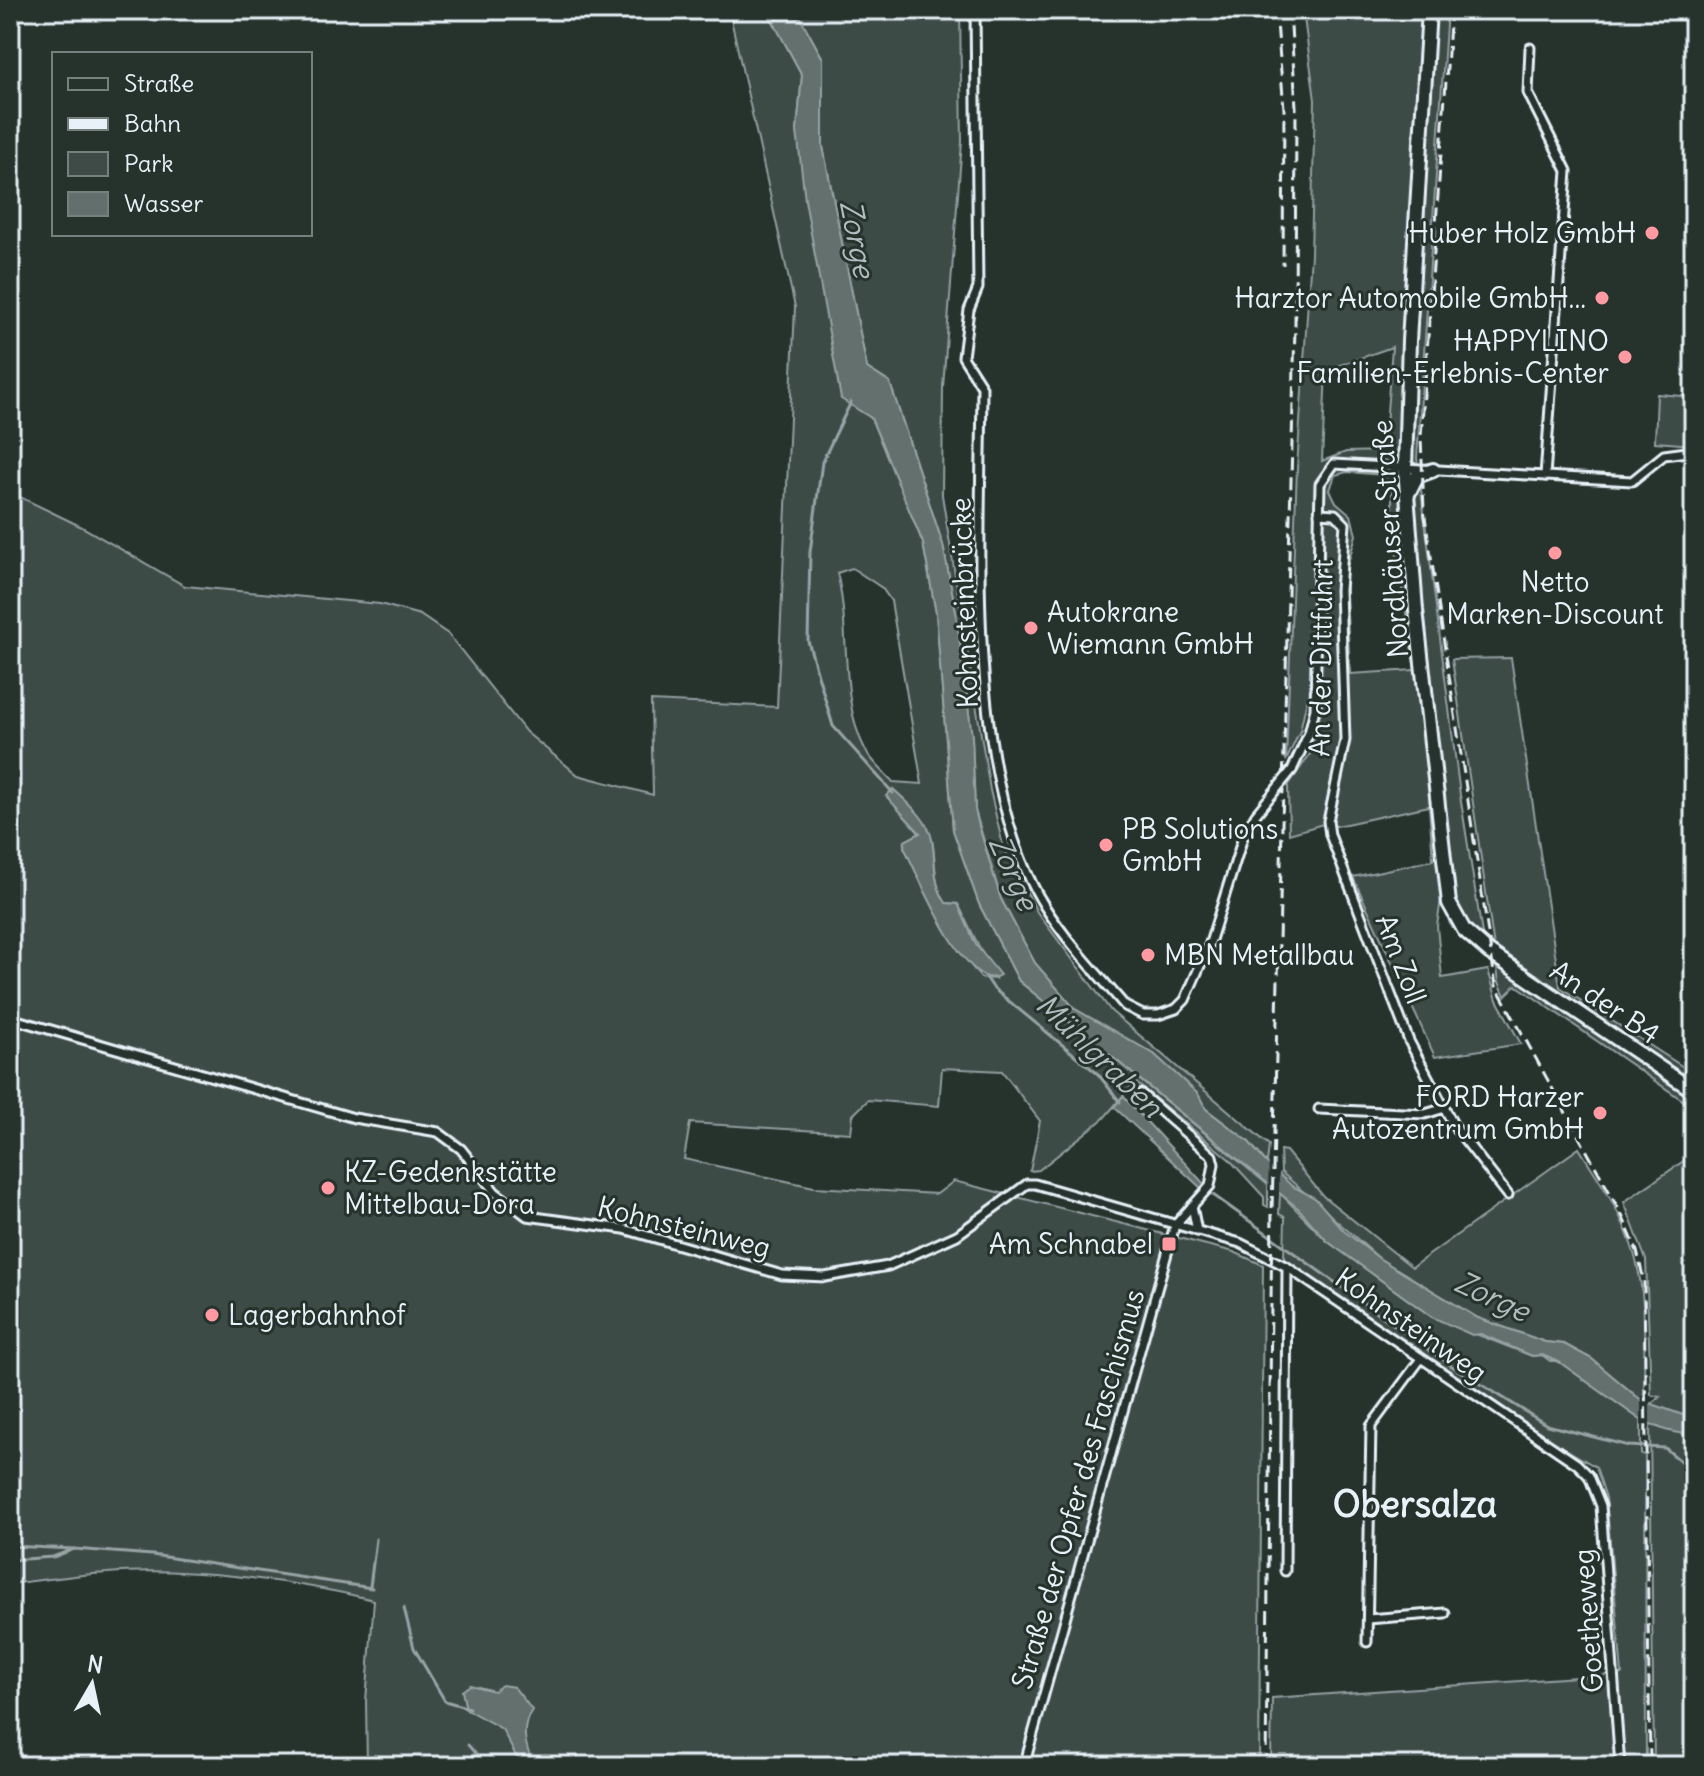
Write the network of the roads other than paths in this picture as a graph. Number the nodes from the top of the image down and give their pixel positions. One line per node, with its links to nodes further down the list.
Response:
1 (975, 10): 9 (street, Kohnsteinbrücke, bridge)
2 (1429, 10): 5 (main road, Nordhäuser Straße)
3 (1530, 48): 7 (street)
4 (1694, 451): 7 (street)
5 (1405, 468): 6 (street); 8 (main road, Nordhäuser Straße); 9 (street, Kohnsteinbrücke)
6 (1433, 470): 7 (street); 8 (main road)
7 (1545, 476)
8 (1406, 499): 11 (main road, Nordhäuser Straße)
9 (1319, 513): 10 (street, An der Dittfuhrt)
10 (1328, 821): 15 (street, Am Zoll)
11 (1489, 952): 13 (main road, An der B4)
12 (10, 1018): 19 (street, Kohnsteinweg)
13 (1694, 1091)
14 (1141, 1094): 18 (street)
15 (1445, 1108): 16 (street); 17 (street, Am Zoll)
16 (1319, 1109)
17 (1508, 1195)
18 (1192, 1206): 19 (street); 20 (street)
19 (1175, 1225): 20 (street, Kohnsteinweg); 28 (street, Straße der Opfer des Faschismus)
20 (1197, 1231): 21 (street, Kohnsteinweg)
21 (1287, 1267): 22 (street, Kohnsteinweg); 24 (street)
22 (1420, 1360): 23 (street, Kohnsteinweg); 26 (street)
23 (1589, 1476): 29 (street, Goetheweg)
24 (1285, 1571)
25 (1445, 1613): 26 (street)
26 (1368, 1619): 27 (street)
27 (1367, 1642)
28 (1024, 1766)
29 (1620, 1766)

